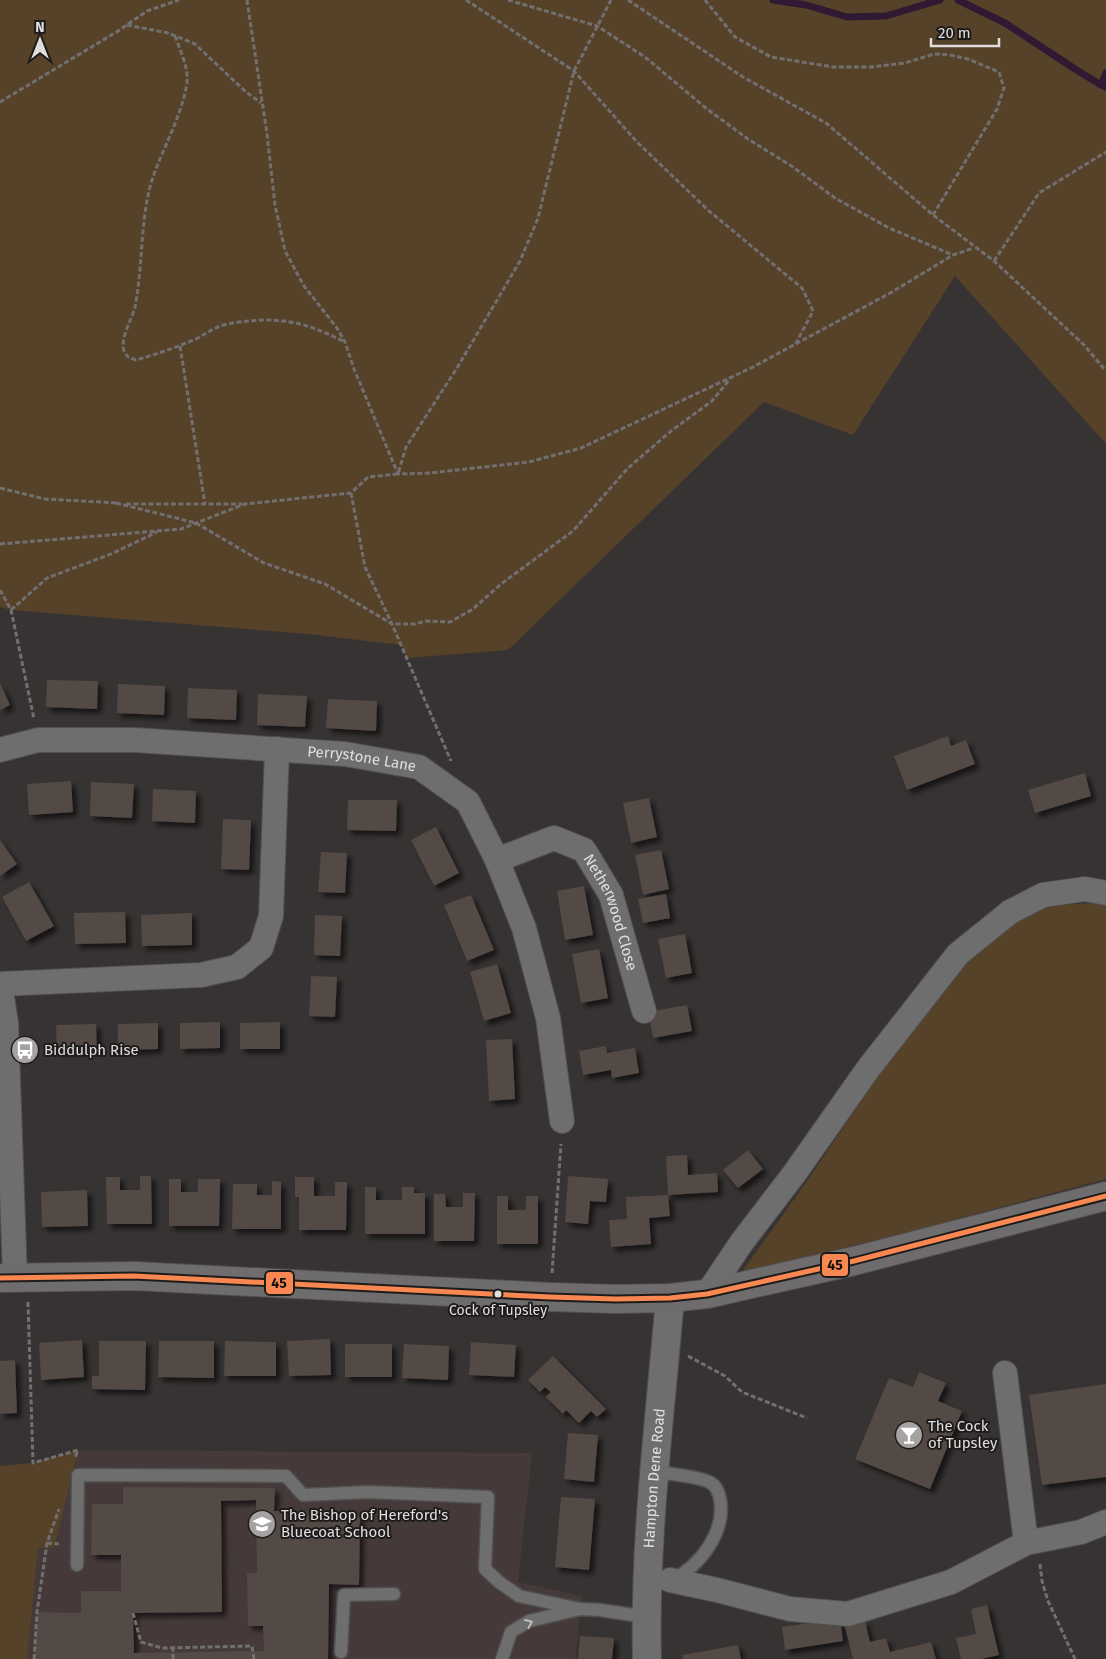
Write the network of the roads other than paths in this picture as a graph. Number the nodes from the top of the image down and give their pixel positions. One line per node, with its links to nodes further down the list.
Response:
1 (277, 749): 2 (street, Perrystone Lane); 3 (street, Perrystone Lane); 5 (street)
2 (0, 750)
3 (497, 860): 6 (street, Netherwood Close); 7 (street, Perrystone Lane)
4 (1106, 893): 10 (street)
5 (0, 984): 9 (street)
6 (644, 1011)
7 (562, 1121)
8 (1106, 1196): 10 (highway)
9 (14, 1277): 11 (highway)
10 (707, 1294): 11 (highway)
11 (670, 1298): 13 (street, Hampton Dene Road)
12 (1004, 1373): 15 (street)
13 (654, 1472): 17 (street, Hampton Dene Road); 17 (lane)
14 (1106, 1522): 15 (street)
15 (1032, 1542): 17 (street)
16 (76, 1565): 19 (lane)
17 (659, 1581): 20 (street, Hampton Dene Road)
18 (394, 1594): 21 (lane)
19 (580, 1609): 20 (lane); 22 (lane, one-way to 19)
20 (646, 1617): 23 (street, Hampton Dene Road)
21 (342, 1652)
22 (502, 1659)
23 (647, 1659)

